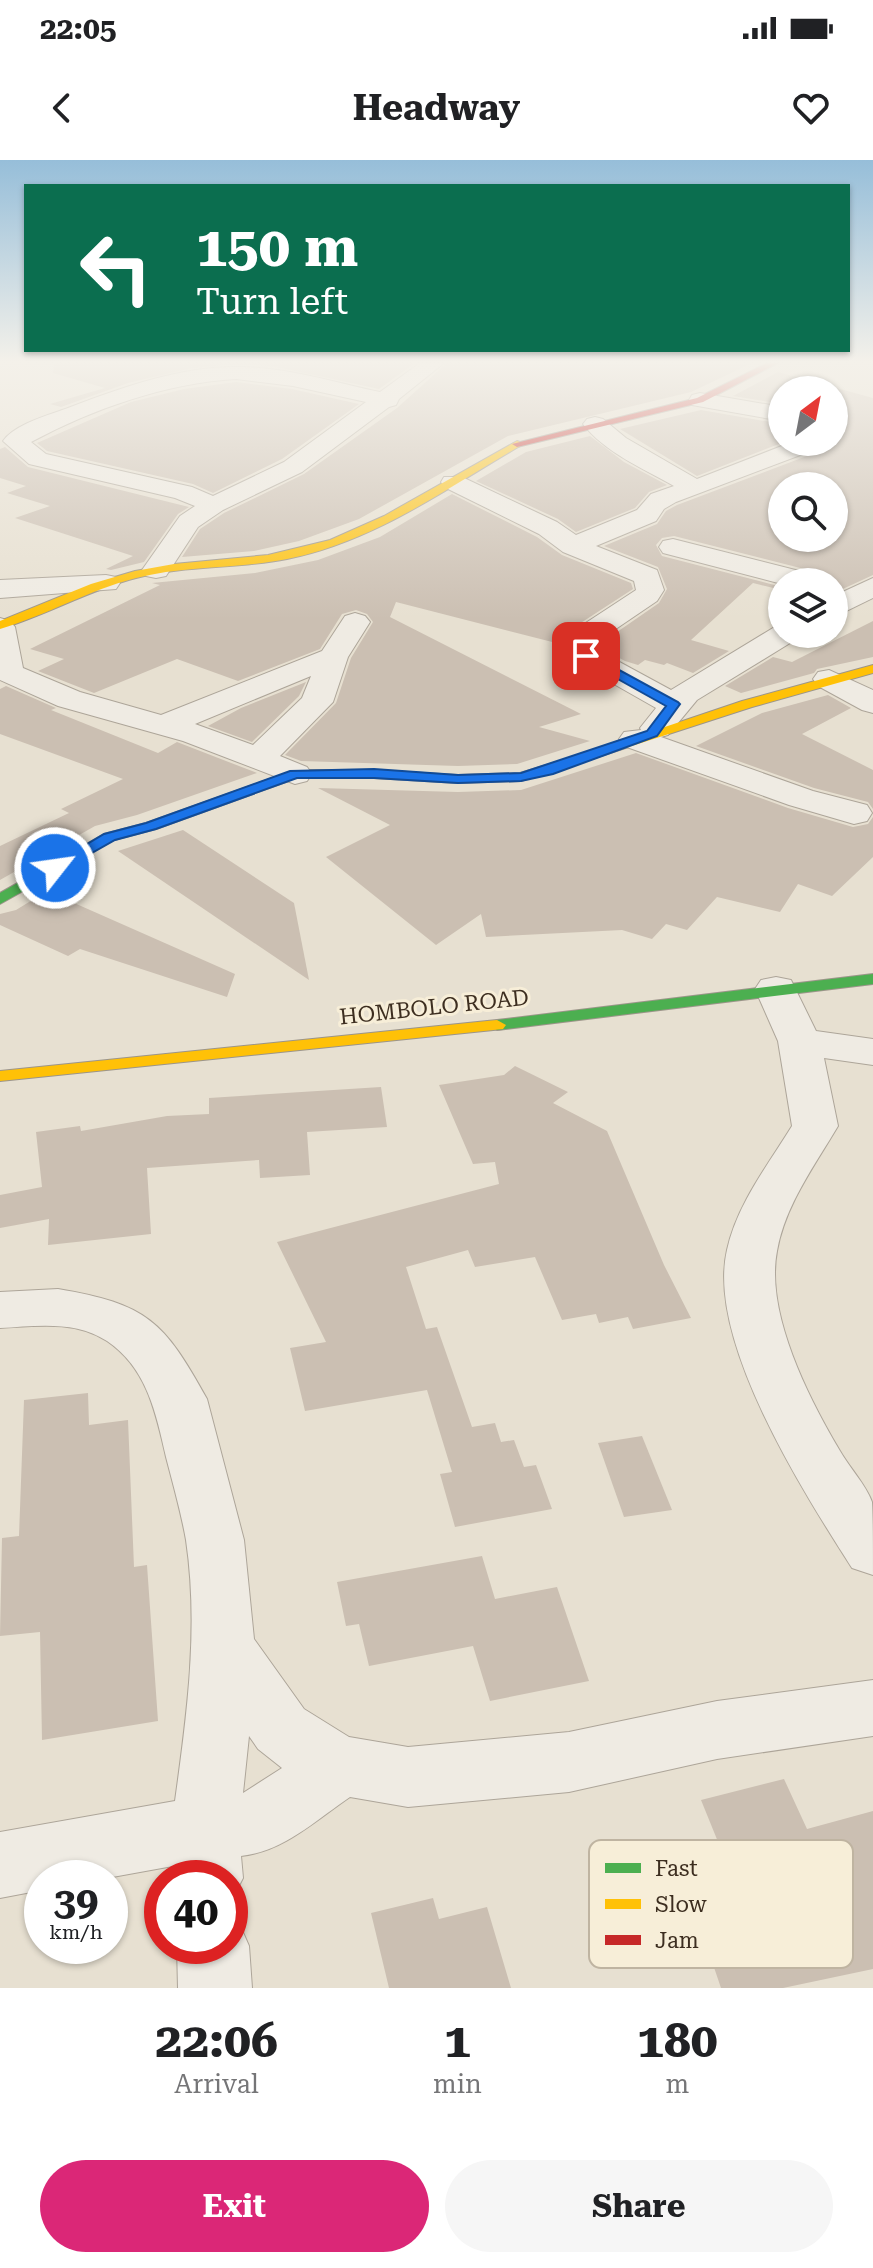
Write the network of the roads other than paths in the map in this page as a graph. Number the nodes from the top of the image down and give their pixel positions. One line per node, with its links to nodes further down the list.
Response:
1 (24, 448): 8 (street)
2 (320, 448): 8 (street)
3 (510, 448): 6 (street)
4 (627, 448): 7 (street)
5 (777, 456): 7 (street)
6 (453, 482): 9 (street); 11 (street)
7 (695, 488): 9 (street)
8 (214, 505): 11 (street)
9 (573, 546): 22 (street)
10 (673, 547): 12 (street)
11 (156, 570): 13 (street)
12 (768, 571)
13 (106, 583): 14 (street); 16 (street)
14 (0, 589)
15 (355, 622): 18 (street)
16 (0, 626): 23 (street)
17 (768, 643): 22 (street)
18 (333, 657): 23 (street); 25 (street)
19 (873, 669): 20 (street)
20 (829, 679): 21 (street); 24 (street)
21 (873, 703)
22 (673, 704): 24 (street)
23 (165, 725): 25 (street)
24 (644, 736): 26 (street); 27 (street)
25 (258, 759): 26 (street)
26 (295, 774): 28 (street)
27 (854, 813)
28 (0, 899)
29 (873, 979): 30 (street, HOMBOLO ROAD)
30 (776, 989): 31 (street); 33 (street, HOMBOLO ROAD)
31 (799, 1041): 32 (street); 35 (street)
32 (873, 1052)
33 (0, 1076)
34 (0, 1310): 36 (street)
35 (873, 1551)
36 (223, 1646): 38 (street); 39 (street)
37 (873, 1708): 38 (street)
38 (341, 1766): 39 (street)
39 (207, 1853): 40 (street)
40 (0, 1865)
41 (214, 1964): 42 (street)
42 (215, 1988)

